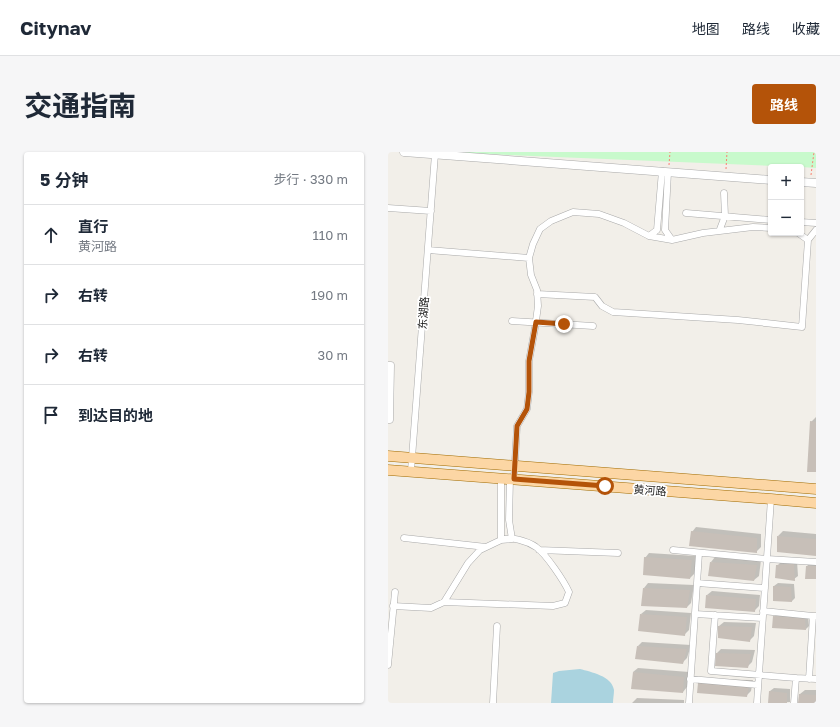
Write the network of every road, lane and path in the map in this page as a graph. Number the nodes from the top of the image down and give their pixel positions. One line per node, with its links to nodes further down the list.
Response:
1 (404, 152): 5 (street)
2 (670, 152): 6 (path)
3 (728, 152): 7 (path)
4 (814, 152): 9 (path)
5 (435, 154): 6 (street); 12 (street, 东湖路)
6 (665, 172): 7 (street); 21 (street); 23 (street)
7 (726, 176): 8 (street)
8 (768, 180)
9 (813, 183)
10 (724, 193): 14 (street)
11 (388, 208): 12 (street)
12 (430, 211): 25 (street, 东湖路)
13 (686, 213): 14 (street)
14 (725, 216): 15 (street); 19 (street)
15 (768, 220)
16 (804, 222): 17 (street)
17 (816, 223)
18 (768, 228): 23 (street)
19 (720, 229)
20 (816, 230): 24 (street)
21 (649, 236): 23 (street); 26 (street)
22 (802, 236): 24 (street)
23 (672, 240)
24 (808, 240): 27 (street)
25 (428, 250): 26 (street); 34 (street, 东湖路)
26 (529, 258): 27 (street)
27 (537, 294): 29 (street)
28 (512, 321): 29 (street)
29 (536, 322): 30 (street); 36 (street)
30 (593, 326)
31 (388, 364): 32 (street)
32 (388, 420)
33 (388, 456): 34 (main road, 黄河路)
34 (412, 458): 35 (main road, 黄河路); 38 (street, 东湖路)
35 (504, 465): 36 (main road, 黄河路); 39 (street)
36 (515, 466): 39 (street); 40 (main road, 黄河路)
37 (388, 470): 38 (main road, 黄河路)
38 (411, 471): 39 (main road, 黄河路)
39 (507, 479): 41 (main road, 黄河路); 44 (street); 45 (street)
40 (816, 489)
41 (771, 499): 42 (main road, 黄河路); 51 (street)
42 (816, 503)
43 (404, 538): 46 (street)
44 (512, 539): 45 (street); 47 (street)
45 (501, 540): 46 (street)
46 (486, 547): 56 (street)
47 (539, 550): 49 (street); 56 (street)
48 (673, 550): 50 (street)
49 (618, 553)
50 (699, 553): 51 (street); 53 (street)
51 (766, 559): 52 (street); 54 (street)
52 (816, 562)
53 (697, 583): 54 (street); 59 (street)
54 (764, 588): 58 (street)
55 (394, 592): 57 (street)
56 (444, 602): 57 (street)
57 (393, 606): 64 (street)
58 (763, 611): 61 (street); 62 (street)
59 (695, 614): 60 (street); 68 (street)
60 (715, 615): 62 (street); 65 (street)
61 (814, 616): 69 (street)
62 (762, 618): 66 (street)
63 (497, 626): 74 (street)
64 (388, 665)
65 (710, 671): 66 (street); 71 (street)
66 (758, 675): 67 (street); 72 (street)
67 (796, 678): 69 (street); 76 (street)
68 (690, 679): 71 (street); 73 (street)
69 (809, 679): 70 (street)
70 (816, 679)
71 (710, 681): 72 (street)
72 (758, 685): 75 (street)
73 (692, 702)
74 (493, 703)
75 (756, 703)
76 (794, 703)

